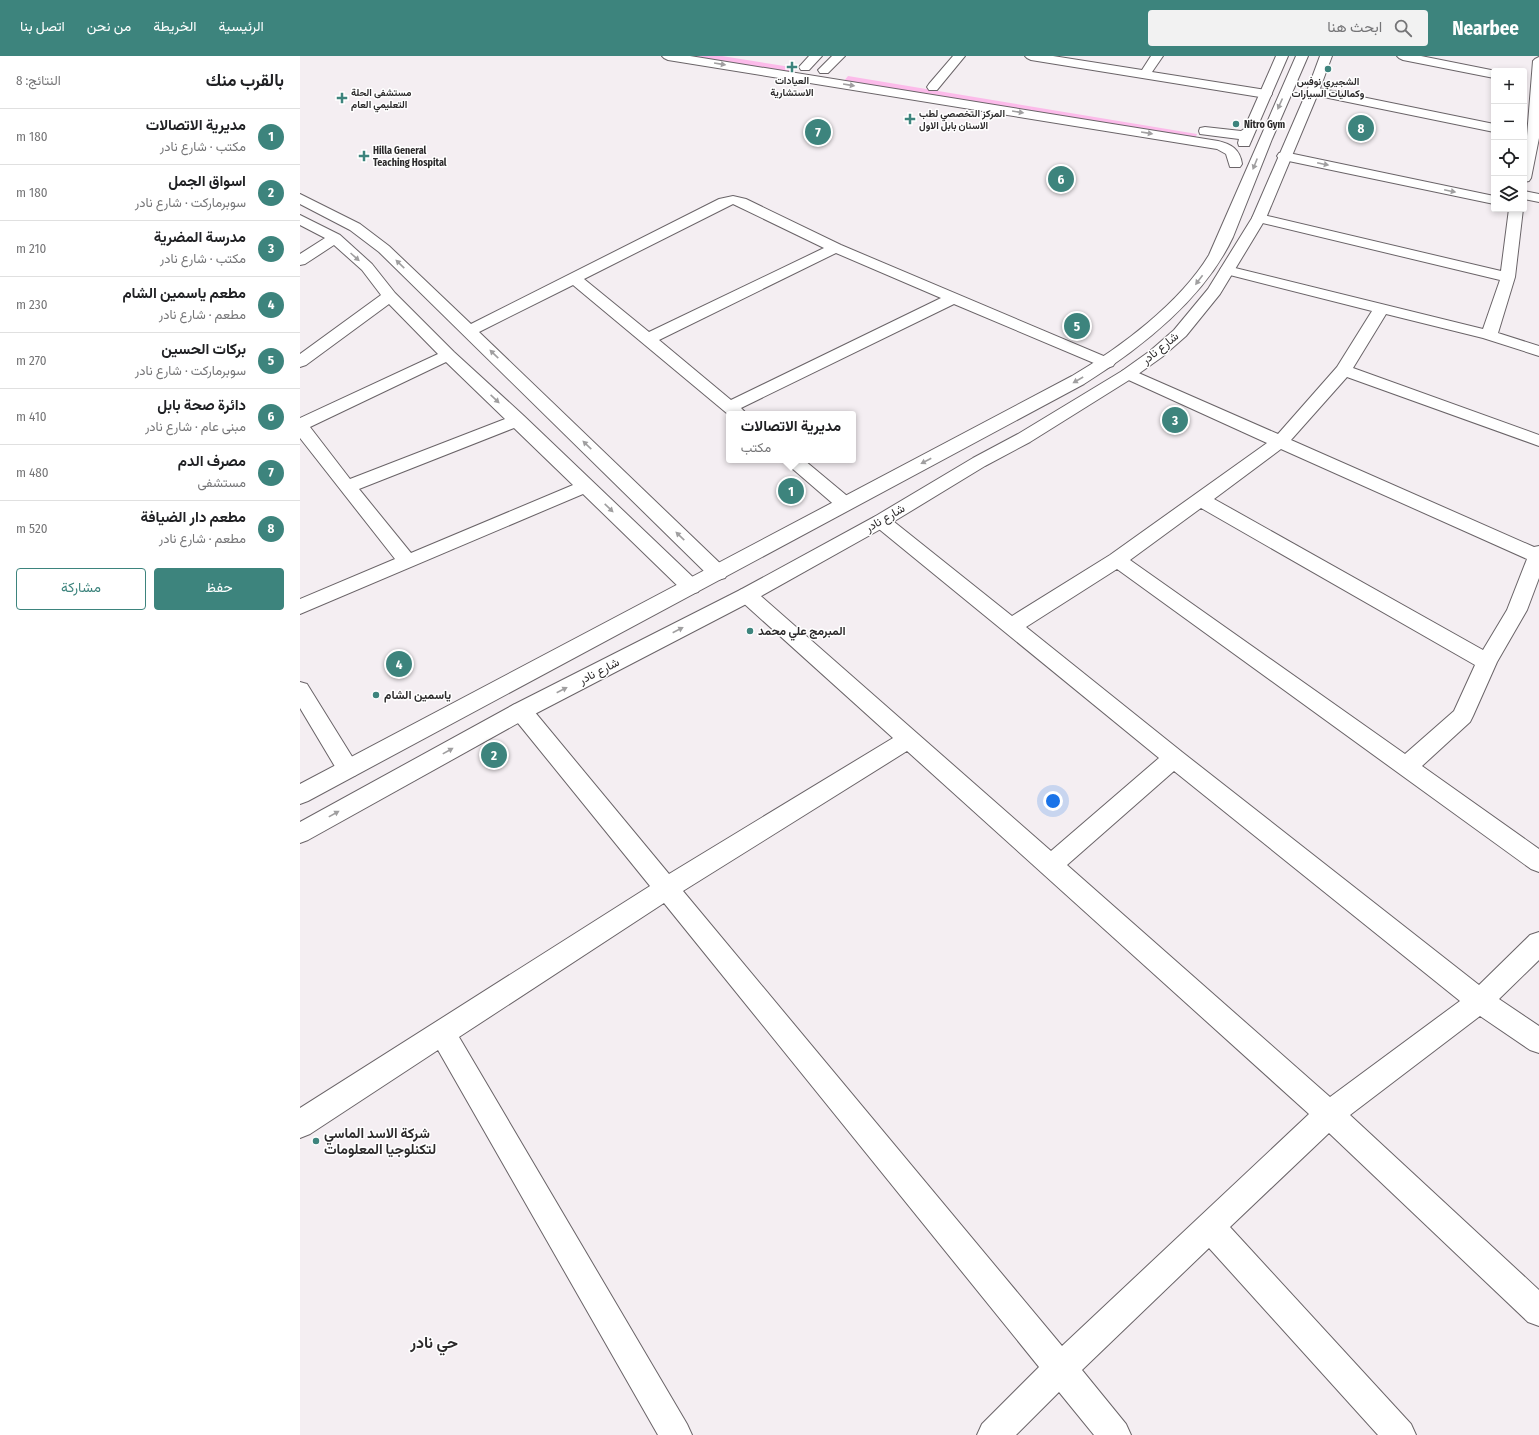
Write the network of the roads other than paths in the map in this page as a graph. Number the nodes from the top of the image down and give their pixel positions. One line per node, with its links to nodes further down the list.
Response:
1 (668, 56): 23 (street, one-way to 23)
2 (742, 56): 13 (street)
3 (816, 56): 13 (street)
4 (839, 56): 14 (street)
5 (959, 56): 18 (street)
6 (1031, 56): 16 (street)
7 (1157, 56): 16 (street)
8 (1282, 56): 20 (street)
9 (1302, 56): 30 (street, شارع نادر, one-way to 30)
10 (1326, 56): 19 (street, شارع نادر)
11 (1403, 56): 15 (street)
12 (1539, 61): 17 (street)
13 (804, 66): 14 (street)
14 (824, 70): 18 (street)
15 (1491, 73)
16 (1145, 74): 20 (street)
17 (1533, 82): 24 (street)
18 (933, 87): 23 (street)
19 (1313, 91): 21 (street); 25 (street, شارع نادر)
20 (1266, 94): 22 (street)
21 (1491, 127)
22 (1250, 130): 23 (street); 26 (street)
23 (1200, 136): 26 (street)
24 (1532, 136): 28 (street)
25 (1293, 148): 33 (street, one-way to 33); 36 (street, شارع نادر)
26 (1235, 164): 30 (street)
27 (1418, 171): 29 (street)
28 (1524, 176)
29 (1491, 187)
30 (1242, 193): 56 (street, شارع نادر, one-way to 56)
31 (300, 198): 46 (street, one-way to 31)
32 (1527, 198): 34 (street)
33 (1491, 199)
34 (1535, 205)
35 (1516, 212): 42 (street)
36 (1259, 218): 41 (street, شارع نادر); 42 (street)
37 (300, 219): 38 (street)
38 (335, 238): 40 (street); 44 (street, one-way to 44)
39 (836, 248): 43 (street); 45 (street); 52 (street)
40 (300, 261)
41 (1227, 270): 47 (street); 58 (street, شارع نادر)
42 (1508, 277): 51 (street)
43 (574, 278): 49 (street); 52 (street)
44 (390, 296): 48 (street); 55 (street)
45 (954, 298): 56 (street); 59 (street)
46 (446, 308): 48 (street); 49 (street)
47 (1382, 309): 51 (street); 57 (street)
48 (412, 318): 50 (street)
49 (466, 327): 50 (street); 74 (street, one-way to 49)
50 (429, 334): 54 (street)
51 (1489, 335): 53 (street)
52 (648, 339): 59 (street)
53 (1539, 351)
54 (448, 355): 60 (street, one-way to 60); 62 (street)
55 (300, 362)
56 (1107, 363): 61 (street, شارع نادر, one-way to 61)
57 (1344, 370): 64 (street); 65 (street)
58 (1128, 374): 63 (street, شارع نادر); 64 (street)
59 (734, 411)
60 (518, 420): 69 (street); 70 (street)
61 (1002, 421): 63 (street); 66 (street, شارع نادر)
62 (300, 426): 70 (street)
63 (1024, 438): 67 (street, شارع نادر)
64 (1281, 441): 71 (street); 75 (street)
65 (1539, 441)
66 (955, 446): 67 (street); 72 (street, شارع نادر, one-way to 72)
67 (979, 462): 73 (street, شارع نادر)
68 (797, 463): 72 (street)
69 (586, 486): 77 (street); 78 (street, one-way to 78)
70 (347, 487): 77 (street)
71 (1200, 499): 76 (street); 84 (street)
72 (845, 504): 79 (street, شارع نادر)
73 (882, 521): 81 (street, شارع نادر); 83 (street)
74 (697, 552): 78 (street); 79 (street)
75 (1538, 555): 84 (street)
76 (1117, 560): 83 (street); 89 (street)
77 (408, 562): 82 (street)
78 (666, 563): 80 (street)
79 (718, 572): 80 (street, شارع نادر)
80 (691, 587): 90 (street, شارع نادر)
81 (747, 595): 86 (street, شارع نادر, one-way to 81); 87 (street)
82 (300, 607)
83 (1011, 626): 88 (street)
84 (1487, 662): 89 (street)
85 (300, 690): 90 (street)
86 (521, 711): 92 (street, شارع نادر, one-way to 86); 95 (street)
87 (908, 740): 94 (street); 95 (street)
88 (1174, 758): 94 (street); 97 (street)
89 (1406, 767): 93 (street)
90 (348, 769): 91 (street, شارع نادر)
91 (300, 795)
92 (300, 833)
93 (1539, 862)
94 (1051, 865): 100 (street)
95 (667, 888): 98 (street); 104 (street)
96 (1539, 943): 97 (street)
97 (1480, 1001): 99 (street); 100 (street)
98 (442, 1033): 101 (street); 105 (street)
99 (1539, 1041)
100 (1329, 1114): 102 (street); 103 (street)
101 (300, 1124)
102 (1210, 1227): 104 (street); 108 (street)
103 (1539, 1311)
104 (1061, 1368): 106 (street); 107 (street)
105 (676, 1435)
106 (993, 1435)
107 (1115, 1435)
108 (1400, 1435)

